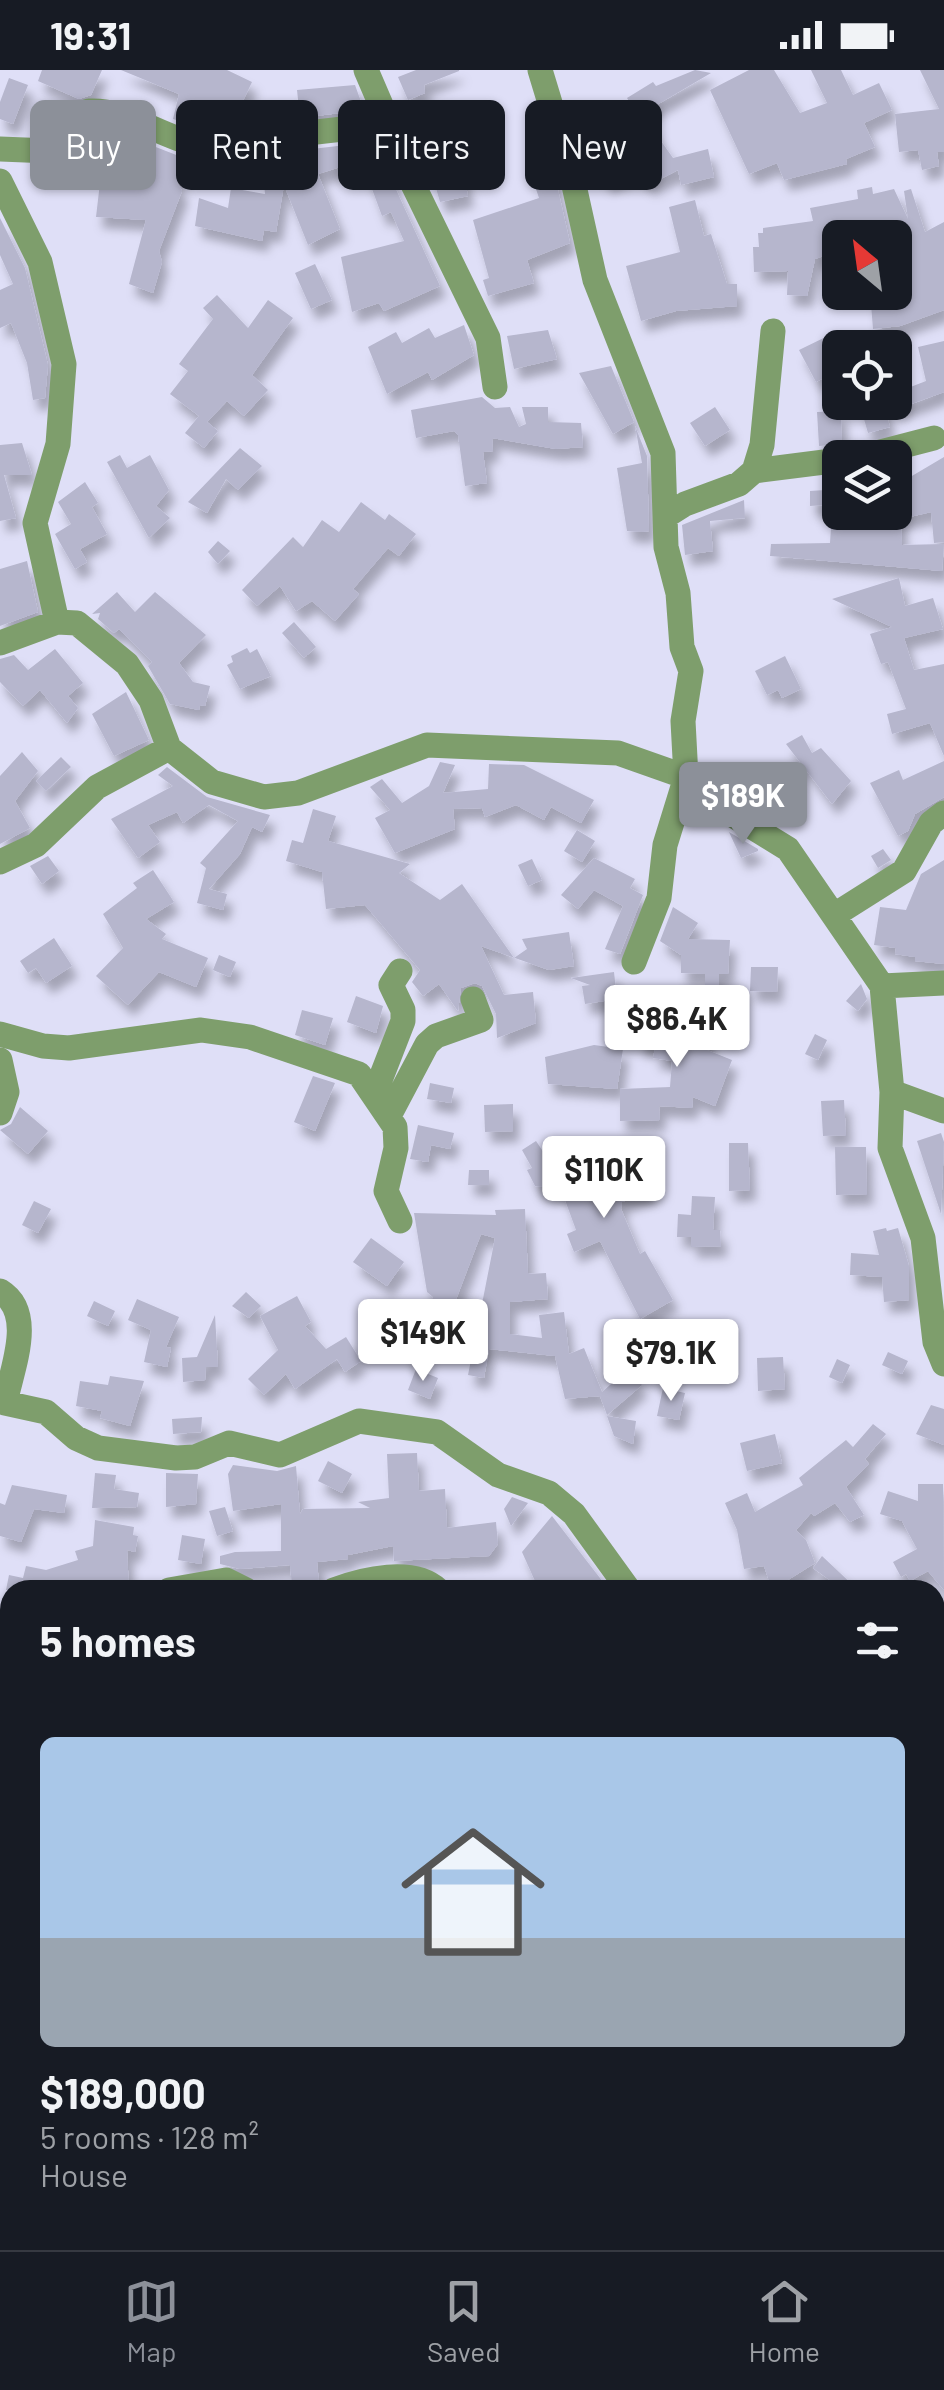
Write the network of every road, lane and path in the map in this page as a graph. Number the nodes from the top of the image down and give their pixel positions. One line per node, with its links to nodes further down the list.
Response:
1 (366, 70): 3 (street)
2 (540, 70): 14 (street)
3 (379, 100)
4 (338, 131): 5 (street)
5 (0, 149)
6 (0, 181): 15 (street)
7 (416, 190): 9 (street)
8 (774, 331): 13 (street)
9 (495, 387)
10 (934, 438): 11 (street)
11 (912, 444)
12 (822, 462): 13 (street)
13 (754, 471): 14 (street)
14 (666, 516): 18 (street)
15 (57, 622): 16 (street); 17 (street)
16 (0, 642)
17 (169, 748): 18 (street); 20 (street)
18 (686, 776): 21 (street); 22 (street)
19 (944, 813): 21 (street)
20 (0, 862)
21 (836, 914): 25 (street)
22 (634, 962)
23 (400, 971): 30 (street)
24 (944, 983): 25 (street)
25 (882, 986): 29 (street)
26 (473, 999): 30 (street)
27 (0, 1034): 30 (street)
28 (0, 1060): 32 (street)
29 (892, 1092): 31 (street); 35 (street)
30 (383, 1103): 33 (street)
31 (944, 1111)
32 (0, 1113)
33 (400, 1221)
34 (0, 1291): 38 (street)
35 (944, 1364)
36 (398, 1580): 37 (street)
37 (428, 1580)
38 (621, 1580)

